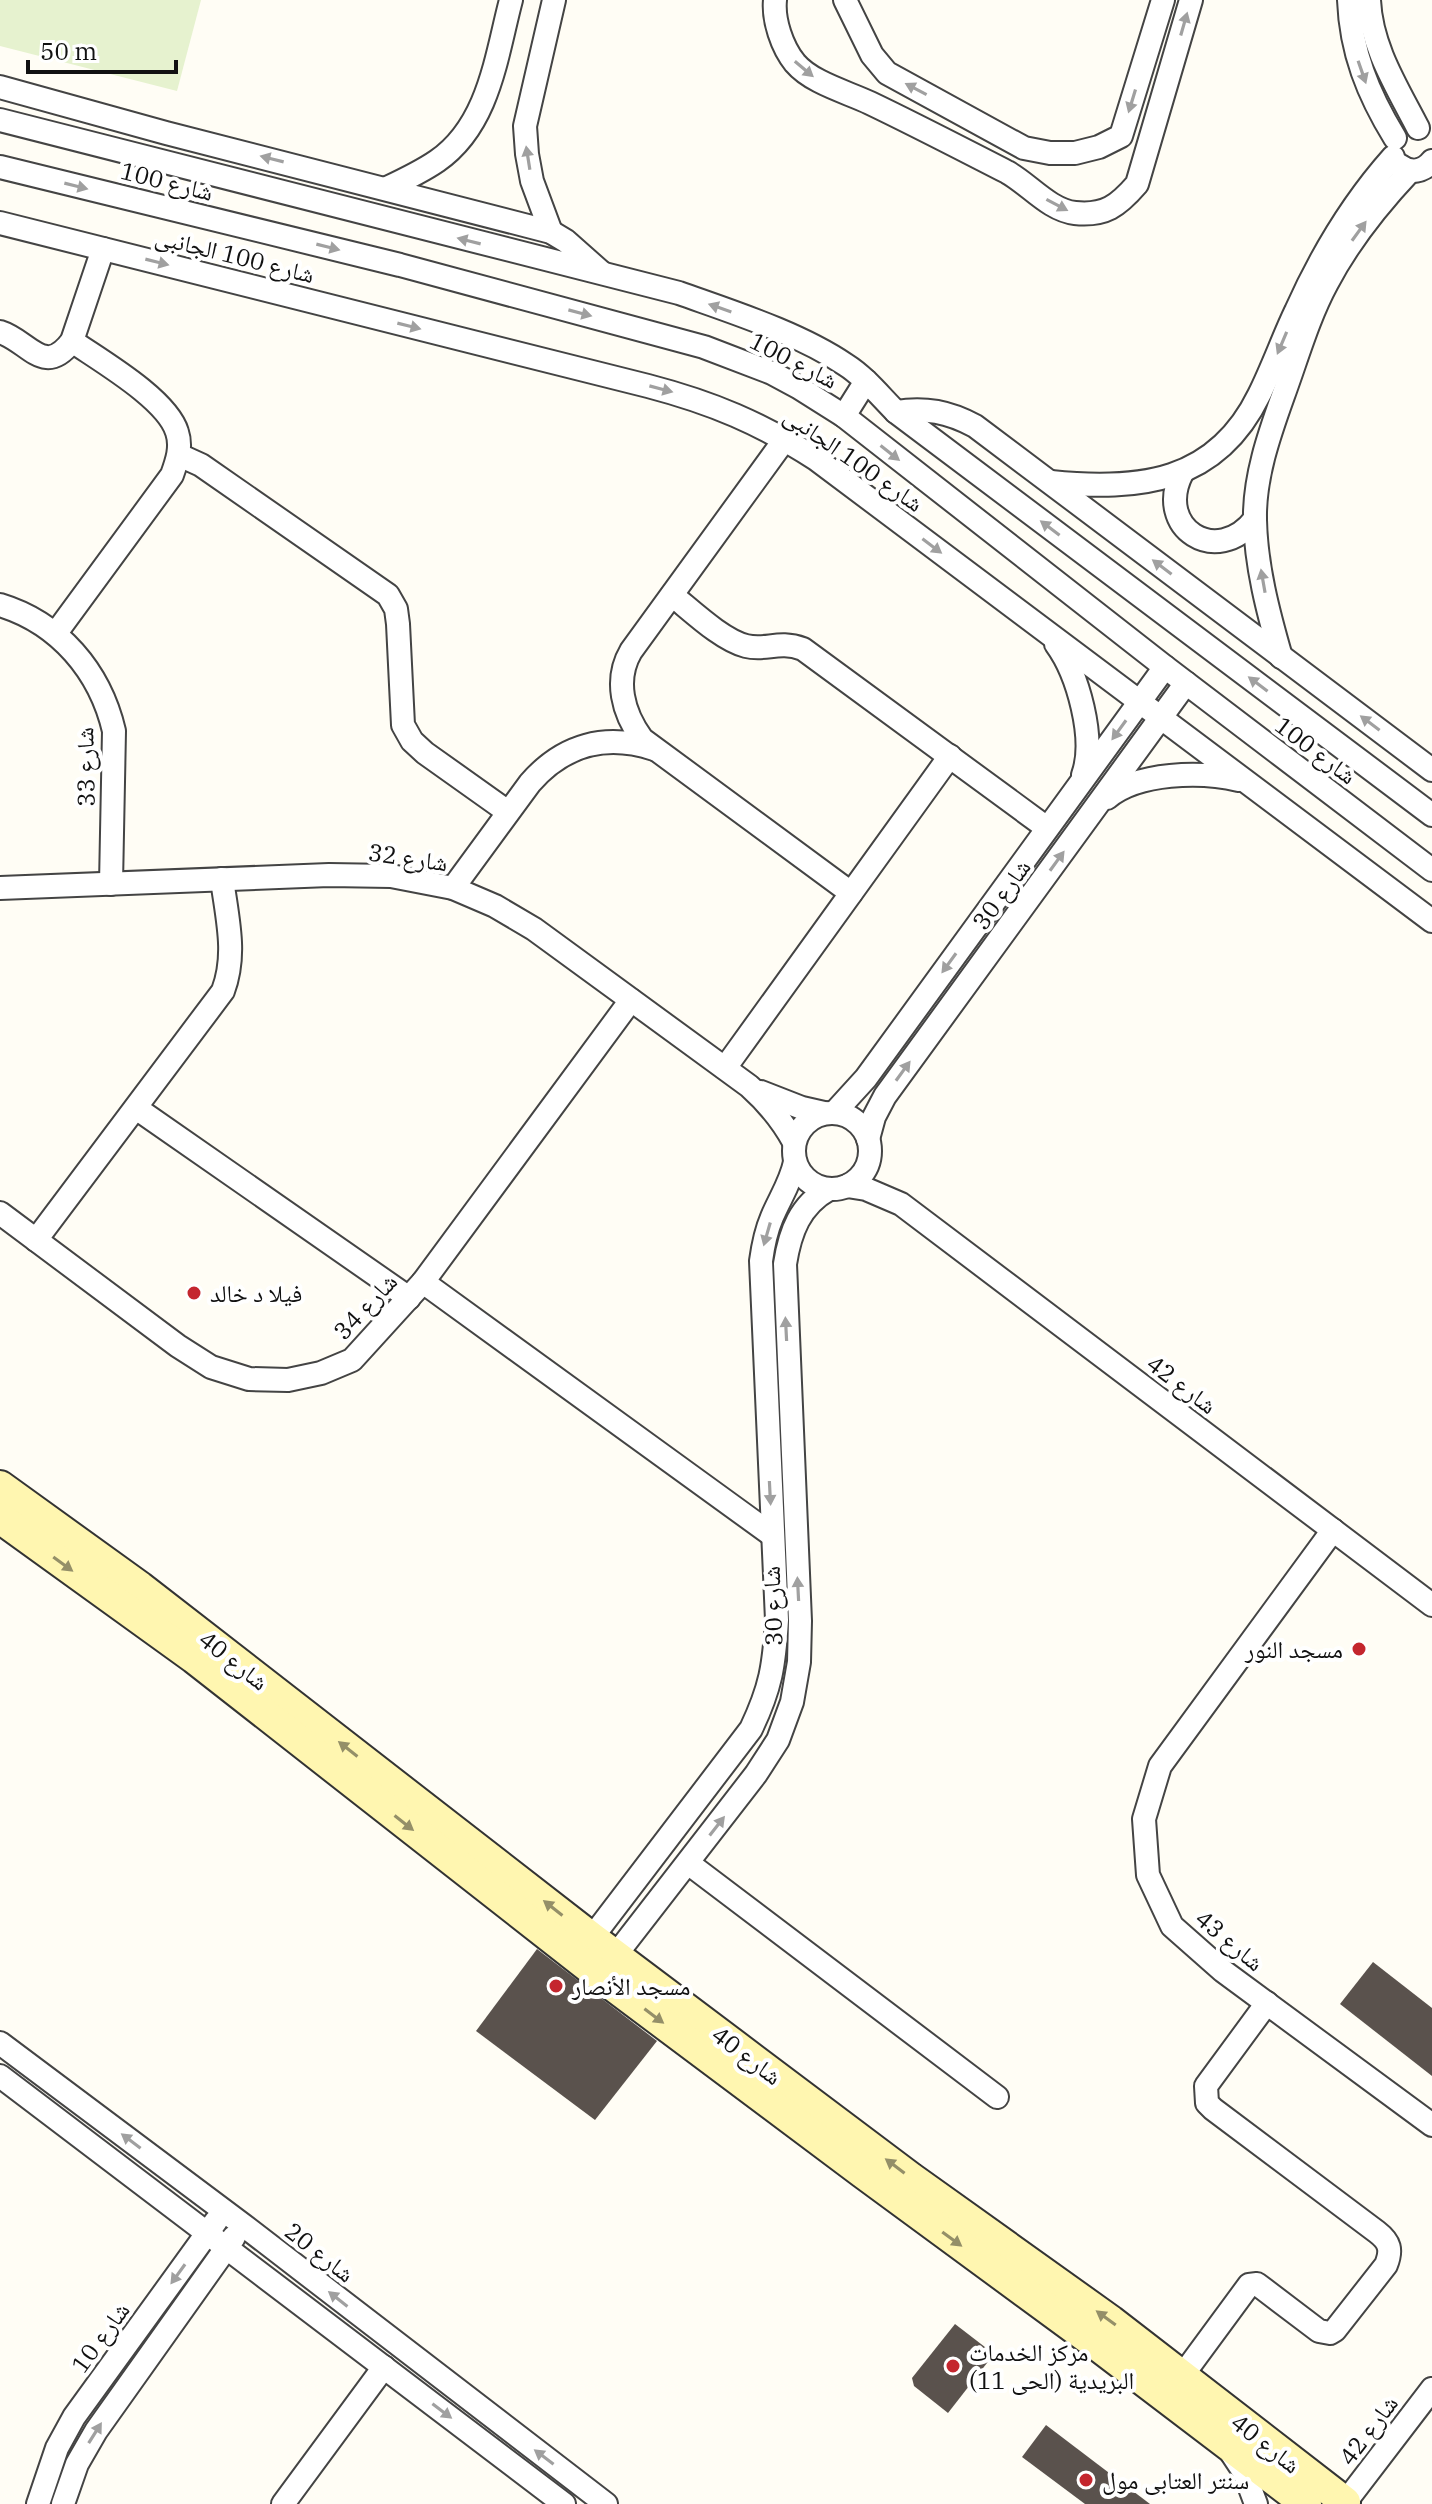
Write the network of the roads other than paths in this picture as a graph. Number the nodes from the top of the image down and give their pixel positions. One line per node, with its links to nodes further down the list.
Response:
1 (511, 0): 20 (street)
2 (554, 0): 22 (street, one-way to 2)
3 (775, 0): 11 (street, one-way to 11)
4 (845, 0): 9 (street)
5 (1163, 0): 14 (street, one-way to 14)
6 (1191, 0): 15 (street, one-way to 6)
7 (1349, 0): 17 (street, one-way to 17)
8 (1369, 0): 13 (street)
9 (887, 73): 11 (street); 16 (street, one-way to 9)
10 (0, 87): 20 (street, one-way to 10)
11 (872, 104): 19 (street)
12 (0, 120): 24 (street, شارع 100, one-way to 12)
13 (1426, 132): 17 (street)
14 (1121, 136): 15 (street); 16 (street)
15 (1149, 143): 19 (street, one-way to 15)
16 (1024, 148): 19 (street)
17 (1414, 161): 25 (street)
18 (0, 167): 30 (street, شارع 100, one-way to 30)
19 (1011, 174)
20 (387, 188): 22 (street)
21 (0, 223): 23 (street, شارع 100 الجانبى)
22 (551, 232): 24 (street)
23 (103, 249): 27 (street); 31 (street, شارع 100 الجانبى, one-way to 31)
24 (605, 275): 28 (street, شارع 100, one-way to 24)
25 (1304, 313): 33 (street, one-way to 33); 35 (street)
26 (0, 332): 27 (street)
27 (72, 341): 32 (street)
28 (866, 381): 29 (street, شارع 100); 30 (street)
29 (896, 412): 34 (street); 52 (street, شارع 100, one-way to 29)
30 (844, 416): 41 (street, شارع 100, one-way to 41)
31 (785, 439): 36 (street); 38 (street, شارع 100 الجانبى, one-way to 38)
32 (179, 455): 39 (street); 51 (street)
33 (1182, 473): 34 (street); 35 (street)
34 (1048, 481): 40 (street, one-way to 34)
35 (1255, 519): 40 (street, one-way to 35)
36 (672, 595): 45 (street); 46 (street)
37 (0, 605): 39 (street, شارع 33)
38 (1045, 631): 43 (street, شارع 100 الجانبى); 49 (street)
39 (56, 633): 56 (street, شارع 33)
40 (1281, 657): 47 (street, one-way to 40)
41 (1165, 667): 42 (street, شارع 100); 43 (street, شارع 30)
42 (1186, 683): 44 (street, شارع 30); 54 (street, شارع 100)
43 (1140, 702): 44 (street, شارع 100 الجانبى); 49 (street, شارع 30, one-way to 49)
44 (1161, 717): 48 (street, شارع 100 الجانبى); 50 (street, شارع 30)
45 (655, 750): 51 (street); 59 (street)
46 (950, 756): 53 (street); 59 (street)
47 (1432, 770)
48 (1246, 781): 50 (street); 60 (street, شارع 100 الجانبى)
49 (1080, 784): 53 (street, شارع 30)
50 (1097, 807): 66 (street, شارع 30, one-way to 50)
51 (508, 812): 58 (street)
52 (1432, 815)
53 (1047, 828): 65 (street, شارع 30, one-way to 65)
54 (1432, 870)
55 (222, 879): 56 (street, شارع 32); 58 (street, شارع 32); 64 (street)
56 (111, 884): 57 (street, شارع 32)
57 (0, 888)
58 (453, 888): 61 (street, شارع 32)
59 (851, 893): 62 (street)
60 (1432, 921)
61 (631, 1000): 62 (street, شارع 32); 72 (street, شارع 34)
62 (725, 1068): 63 (street, شارع 32)
63 (749, 1086): 65 (street, شارع 32); 67 (street, شارع 32)
64 (136, 1108): 71 (street); 72 (street)
65 (830, 1112): 66 (street); 67 (street)
66 (869, 1149): 68 (street); 69 (street, شارع 42)
67 (795, 1152): 68 (street); 76 (street, شارع 30, one-way to 76)
68 (838, 1187): 69 (street, شارع 42); 78 (street, شارع 30, one-way to 68)
69 (901, 1204): 75 (street, شارع 42)
70 (0, 1213): 71 (street, شارع 34)
71 (36, 1240): 72 (street, شارع 34)
72 (416, 1290): 76 (street)
73 (0, 1486): 81 (street, شارع 40, one-way to 73)
74 (0, 1518): 81 (street, شارع 40, one-way to 81)
75 (1333, 1530): 77 (street, شارع 42); 82 (street, شارع 43)
76 (772, 1535): 79 (street, شارع 30)
77 (1432, 1605)
78 (688, 1863): 80 (street, شارع 30); 85 (street)
79 (623, 1897): 80 (street); 81 (street, شارع 30)
80 (647, 1915): 81 (street, شارع 30)
81 (596, 1957): 93 (street, شارع 40, one-way to 81); 95 (street, شارع 40, one-way to 95)
82 (1267, 2003): 86 (street, شارع 43); 93 (street)
83 (0, 2043): 87 (street, شارع 20, one-way to 83)
84 (0, 2076): 89 (street)
85 (997, 2097)
86 (1432, 2125)
87 (224, 2210): 88 (street, شارع 20); 89 (street, شارع 10)
88 (243, 2225): 90 (street); 91 (street, شارع 20, one-way to 88)
89 (207, 2233): 90 (street); 97 (street, شارع 10, one-way to 97)
90 (226, 2247): 92 (street); 98 (street, one-way to 90)
91 (410, 2355): 92 (street); 101 (street, شارع 20, one-way to 91)
92 (389, 2371): 99 (street); 100 (street, one-way to 100)
93 (1182, 2376): 96 (street, شارع 40)
94 (1432, 2389): 96 (street, شارع 42)
95 (1224, 2443): 96 (street, شارع 40); 102 (street)
96 (1329, 2501)
97 (38, 2504)
98 (63, 2504)
99 (283, 2504)
100 (564, 2504)
101 (606, 2504)
102 (1256, 2504)

